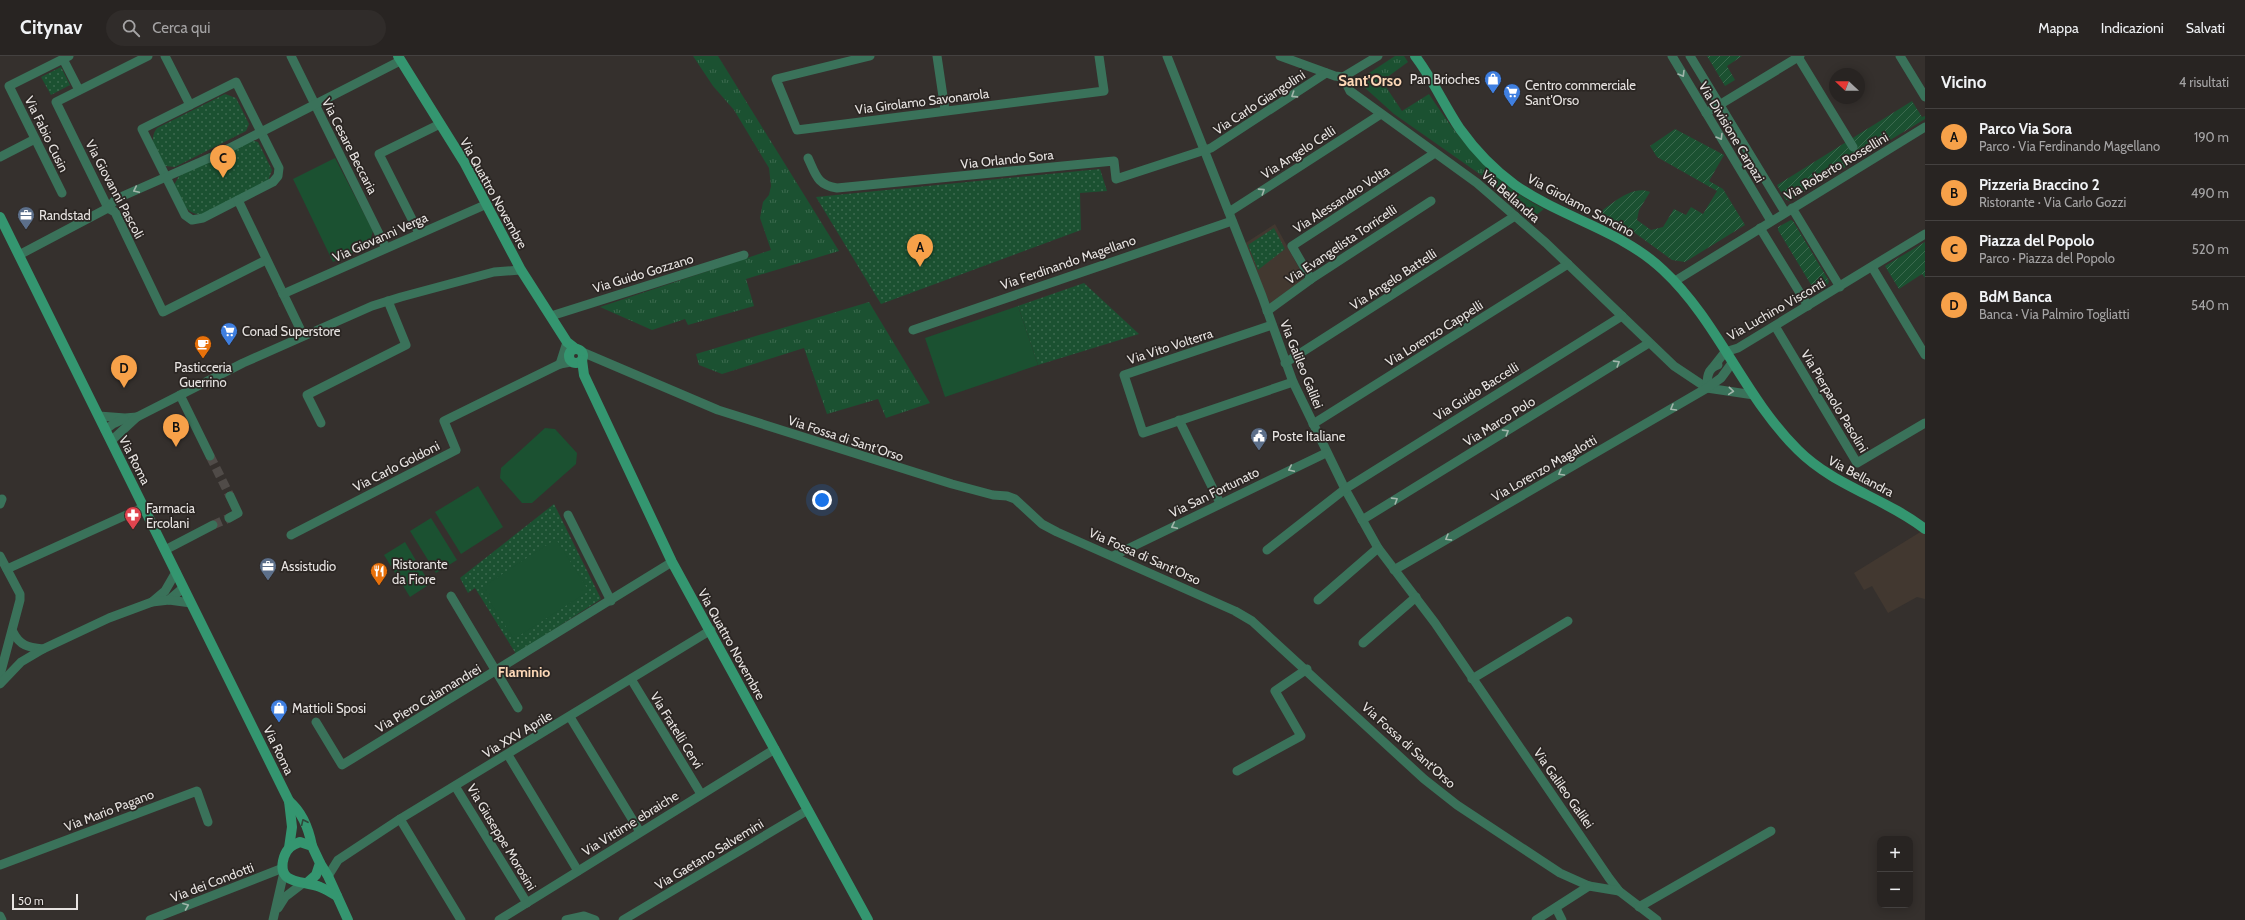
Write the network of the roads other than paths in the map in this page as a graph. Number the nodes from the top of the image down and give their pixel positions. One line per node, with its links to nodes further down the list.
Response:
1 (148, 56): 21 (street)
2 (165, 56): 23 (street)
3 (291, 56): 24 (street, Via Cesare Beccaria)
4 (870, 56): 26 (street, Via Girolamo Savonarola)
5 (937, 56): 26 (street)
6 (1099, 56): 26 (street, Via Girolamo Savonarola)
7 (1167, 56): 34 (street, Via Galileo Galilei)
8 (1280, 56): 19 (street)
9 (1378, 56): 20 (street)
10 (1415, 56): 18 (main road, Via Girolamo Soncino)
11 (1419, 56): 18 (main road, Via Girolamo Soncino)
12 (1672, 56): 27 (street, Via Divisione Carpazi, one-way to 27)
13 (1690, 56): 25 (street, Via Divisione Carpazi)
14 (1799, 56): 25 (street); 33 (street)
15 (1900, 56): 22 (street)
16 (66, 58): 21 (street); 32 (street, Via Fabio Cusin)
17 (399, 59): 24 (street); 29 (main road, Via Quattro Novembre)
18 (1423, 66): 60 (main road, Via Girolamo Soncino)
19 (1326, 74): 20 (street); 34 (street, Via Carlo Giangolini, one-way to 34)
20 (1343, 77): 28 (street, Via Bellandra)
21 (79, 90): 43 (street, Via Giovanni Pascoli)
22 (1925, 96)
23 (190, 105): 31 (street); 38 (street)
24 (315, 105): 31 (street); 52 (street, Via Cesare Beccaria)
25 (1720, 105): 27 (street); 44 (street, Via Divisione Carpazi)
26 (945, 110)
27 (1706, 113): 48 (street, Via Divisione Carpazi, one-way to 48)
28 (1381, 114): 35 (street, Via Bellandra); 46 (street, Via Angelo Celli, one-way to 28)
29 (440, 124): 42 (main road, Via Quattro Novembre); 50 (street)
30 (1925, 127): 44 (street, Via Roberto Rossellini)
31 (261, 132): 38 (street); 40 (street)
32 (35, 139): 36 (street); 39 (street, Via Fabio Cusin)
33 (1853, 146)
34 (1204, 150): 37 (street, Via Orlando Sora); 46 (street, Via Galileo Galilei)
35 (1435, 153): 45 (street, Via Bellandra); 59 (street, Via Alessandro Volta)
36 (0, 157)
37 (808, 158)
38 (166, 176): 40 (street); 43 (street, one-way to 43)
39 (62, 193)
40 (238, 200): 55 (street)
41 (1431, 201): 59 (street, Via Evangelista Torricelli)
42 (487, 204): 50 (street, Via Giovanni Verga); 57 (main road, Via Quattro Novembre)
43 (108, 208): 53 (street); 55 (street, Via Giovanni Pascoli)
44 (1788, 210): 48 (street, Via Roberto Rossellini); 61 (street, Via Luchino Visconti)
45 (1515, 216): 56 (street, Via Bellandra); 77 (street, Via Angelo Battelli)
46 (1231, 217): 65 (street, Via Galileo Galilei); 70 (street, Via Ferdinando Magellano)
47 (0, 219): 53 (main road, Via Roma)
48 (1771, 221): 49 (street, Via Roberto Rossellini)
49 (1760, 228): 60 (street, Via Roberto Rossellini); 64 (street)
50 (419, 233): 52 (street, Via Giovanni Verga)
51 (1925, 234): 58 (street, Via Luchino Visconti)
52 (386, 248): 62 (street, Via Giovanni Verga)
53 (19, 254): 85 (main road, Via Roma)
54 (744, 255): 66 (street, Via Guido Gozzano)
55 (266, 260): 62 (street)
56 (1568, 264): 67 (street, Via Bellandra); 91 (street, Via Lorenzo Cappelli)
57 (518, 265): 63 (street); 66 (main road, Via Quattro Novembre)
58 (1872, 267): 61 (street, Via Luchino Visconti); 75 (street)
59 (1311, 279): 65 (street, Via Evangelista Torricelli)
60 (1675, 281): 74 (main road, Via Girolamo Soncino)
61 (1840, 287): 64 (street, Via Luchino Visconti)
62 (283, 294): 71 (street)
63 (388, 301): 71 (street); 89 (street)
64 (1808, 306): 69 (street, Via Luchino Visconti)
65 (1267, 311): 68 (street, Via Galileo Galilei)
66 (550, 316): 72 (main road, Via Quattro Novembre)
67 (1622, 316): 73 (street, Via Bellandra); 96 (street, Via Guido Baccelli)
68 (1272, 325): 77 (street, Via Galileo Galilei); 88 (street, Via Vito Volterra)
69 (1775, 326): 74 (street, Via Luchino Visconti); 90 (street, Via Pierpaolo Pasolini)
70 (913, 330)
71 (303, 335): 83 (street)
72 (567, 342): 76 (main road, Via Quattro Novembre); 79 (street)
73 (1649, 343): 82 (street, Via Bellandra); 102 (street, Via Marco Polo, one-way to 73)
74 (1725, 352): 78 (main road, Via Girolamo Soncino); 80 (street)
75 (1925, 355)
76 (576, 357): 79 (street, Via Carlo Goldoni); 110 (street, Via Fossa di Sant'Orso); 111 (main road, Via Quattro Novembre)
77 (1285, 363): 81 (street, Via Galileo Galilei)
78 (1732, 363): 80 (street); 82 (street, Via Lorenzo Magalotti); 84 (main road, Via Bellandra)
79 (560, 364): 105 (street, Via Carlo Goldoni)
80 (1714, 366): 82 (street)
81 (1293, 382): 88 (street); 91 (street, Via Galileo Galilei)
82 (1707, 388): 84 (street, one-way to 84); 113 (street, Via Lorenzo Magalotti, one-way to 113)
83 (180, 395): 86 (street); 95 (street)
84 (1754, 395): 104 (main road, Via Bellandra)
85 (99, 416): 87 (street); 92 (main road, Via Roma)
86 (137, 417): 87 (street); 93 (street)
87 (125, 418): 92 (street)
88 (1179, 420): 98 (street)
89 (321, 423)
90 (1925, 423)
91 (1313, 424): 94 (street, Via Galileo Galilei)
92 (105, 430): 93 (main road, Via Roma)
93 (111, 441): 99 (main road, Via Roma)
94 (1326, 453): 96 (street, Via Galileo Galilei); 98 (street, Via San Fortunato, one-way to 98)
95 (210, 456)
96 (1345, 489): 102 (street, Via Galileo Galilei); 108 (street, Via Guido Baccelli)
97 (230, 496): 101 (street)
98 (1220, 503): 110 (street, Via San Fortunato, one-way to 110)
99 (144, 507): 107 (main road, Via Roma); 112 (street)
100 (568, 515): 121 (street)
101 (229, 518)
102 (1362, 520): 106 (street, Via Galileo Galilei)
103 (213, 525): 107 (street)
104 (1925, 529)
105 (291, 535)
106 (1378, 548): 113 (street, Via Galileo Galilei); 120 (street)
107 (165, 550): 114 (main road, Via Roma)
108 (1267, 550)
109 (0, 556): 112 (street)
110 (1113, 556): 132 (street, Via Fossa di Sant'Orso)
111 (672, 562): 121 (street, Via Piero Calamandrei); 125 (main road, Via Quattro Novembre)
112 (7, 569): 126 (street)
113 (1394, 570): 118 (street, Via Galileo Galilei)
114 (176, 572): 115 (main road, Via Roma); 116 (street)
115 (184, 588): 116 (street); 119 (street); 123 (main road, Via Roma)
116 (165, 591): 122 (street)
117 (451, 596): 133 (street)
118 (1416, 597): 127 (street); 136 (street, Via Galileo Galilei)
119 (169, 600): 122 (street); 123 (street)
120 (1318, 600)
121 (611, 601): 133 (street, Via Piero Calamandrei)
122 (152, 602): 129 (street)
123 (191, 603): 146 (main road, Via Roma)
124 (1568, 621): 136 (street)
125 (711, 630): 135 (street, Via XXV Aprile); 141 (main road, Via Quattro Novembre)
126 (13, 632): 128 (street); 130 (street)
127 (1363, 643)
128 (26, 647): 129 (street); 130 (street)
129 (43, 649): 131 (street)
130 (6, 656): 131 (street); 134 (street)
131 (21, 662): 137 (street)
132 (1307, 669): 143 (street); 161 (street, Via Fossa di Sant'Orso)
133 (496, 672): 138 (street); 140 (street, Via Piero Calamandrei)
134 (0, 675)
135 (631, 679): 139 (street, Via XXV Aprile); 145 (street, Via Fratelli Cervi)
136 (1472, 679): 162 (street, Via Galileo Galilei)
137 (0, 684)
138 (518, 708)
139 (570, 717): 142 (street, Via XXV Aprile); 151 (street)
140 (316, 722)
141 (775, 749): 145 (street, Via Vittime ebraiche); 147 (main road, Via Quattro Novembre)
142 (508, 755): 144 (street, Via XXV Aprile); 158 (street)
143 (1237, 771)
144 (455, 786): 148 (street, Via XXV Aprile); 164 (street, Via Giuseppe Morosini)
145 (701, 794): 151 (street, Via Vittime ebraiche)
146 (289, 801): 152 (main road, Via Roma, one-way to 146); 153 (main road, Via Roma)
147 (808, 810): 176 (street, Via Gaetano Salvemini); 177 (main road, Via Quattro Novembre)
148 (400, 819): 154 (street, Via XXV Aprile); 172 (street)
149 (208, 822): 156 (street, Via Mario Pagano)
150 (1771, 831): 165 (street)
151 (640, 832): 158 (street, Via Vittime ebraiche)
152 (312, 846): 153 (main road); 155 (main road)
153 (289, 848): 157 (main road)
154 (338, 860): 155 (street, Via XXV Aprile); 159 (street, Via XXV Aprile)
155 (320, 863): 159 (main road); 160 (main road)
156 (0, 865)
157 (284, 870): 160 (main road); 168 (street); 170 (street, Via dei Condotti, one-way to 157)
158 (578, 871): 164 (street, Via Vittime ebraiche)
159 (328, 876): 163 (main road)
160 (305, 884): 163 (main road); 168 (street)
161 (1589, 886): 162 (street, Via Fossa di Sant'Orso); 166 (street)
162 (1619, 891): 165 (street, Via Galileo Galilei)
163 (336, 896): 171 (main road)
164 (527, 903): 173 (street, Via Vittime ebraiche)
165 (1639, 907): 180 (street, Via Galileo Galilei)
166 (1556, 908): 178 (street); 179 (street)
167 (0, 916): 169 (street)
168 (274, 916)
169 (2, 920)
170 (150, 920)
171 (348, 920)
172 (461, 920)
173 (499, 920)
174 (566, 920): 175 (street)
175 (595, 920)
176 (623, 920)
177 (868, 920)
178 (1536, 920)
179 (1562, 920)
180 (1657, 920)

